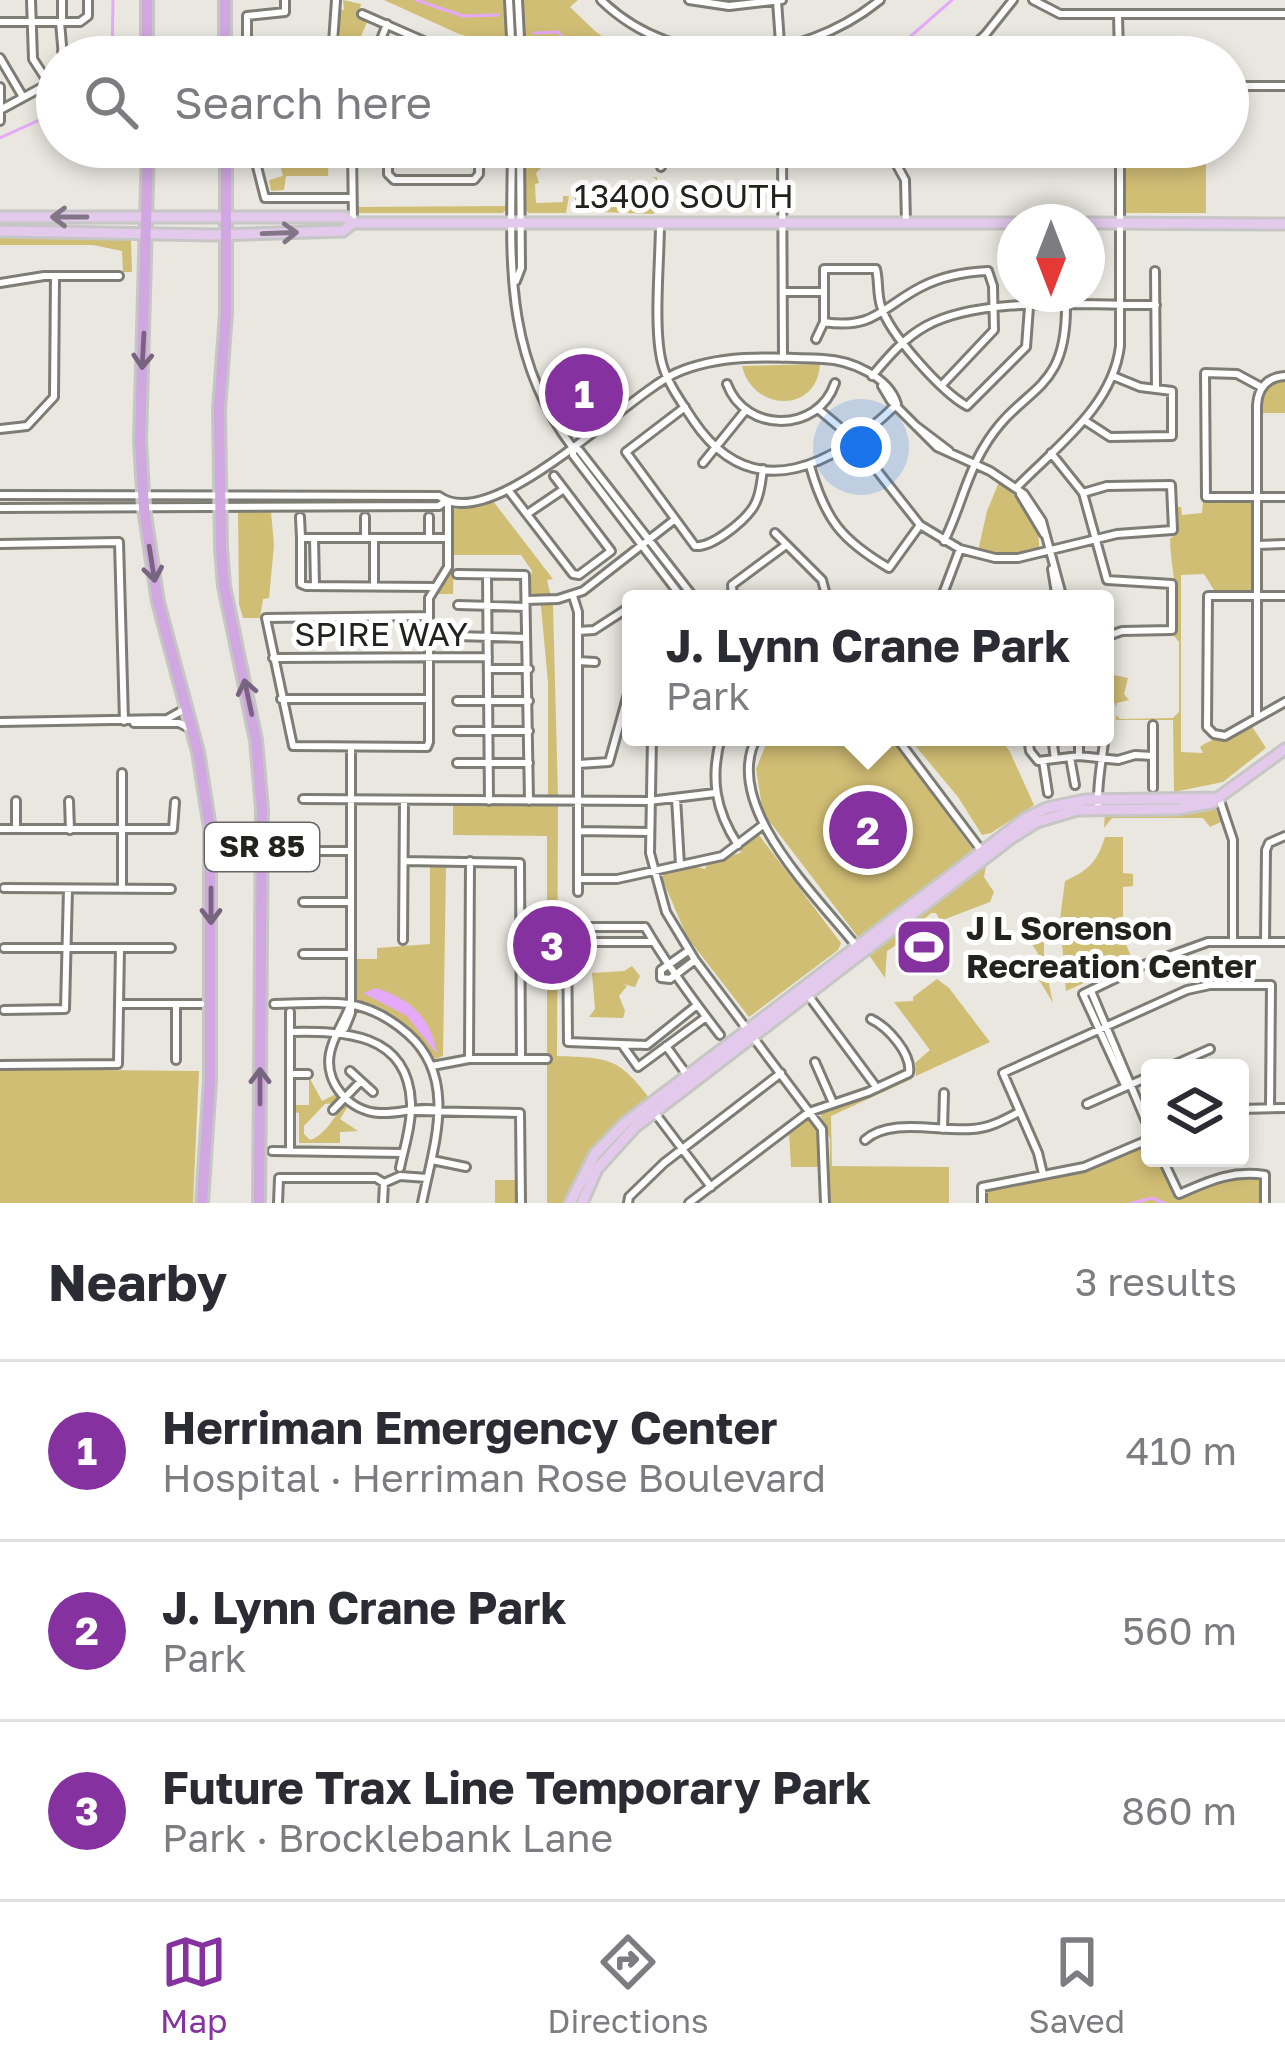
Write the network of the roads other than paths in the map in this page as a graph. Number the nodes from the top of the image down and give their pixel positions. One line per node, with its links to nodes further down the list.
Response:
1 (31, 0): 19 (street)
2 (62, 0): 20 (street)
3 (88, 0): 20 (street)
4 (147, 0): 23 (highway)
5 (225, 0): 24 (highway)
6 (285, 0): 25 (street)
7 (336, 0): 26 (street)
8 (514, 0): 29 (street); 30 (street)
9 (601, 0): 31 (street)
10 (689, 0): 11 (street)
11 (779, 0): 32 (street)
12 (880, 0): 33 (street)
13 (1013, 0): 34 (street)
14 (1033, 0): 16 (street)
15 (362, 14): 21 (street)
16 (1118, 14): 17 (street); 35 (street)
17 (1285, 14)
18 (0, 22): 19 (street)
19 (31, 22): 20 (street); 37 (street)
20 (61, 22): 22 (street)
21 (387, 24): 27 (street); 28 (street)
22 (61, 36)
23 (147, 36)
24 (225, 36)
25 (247, 36)
26 (333, 36)
27 (382, 36)
28 (409, 36)
29 (514, 36)
30 (517, 36)
31 (657, 36)
32 (781, 36)
33 (819, 36)
34 (984, 36)
35 (1119, 36)
36 (0, 58): 42 (street)
37 (36, 64)
38 (1249, 86): 39 (street)
39 (1285, 86)
40 (0, 87): 43 (street)
41 (36, 90): 42 (street)
42 (22, 98): 43 (street)
43 (0, 110): 44 (street)
44 (0, 121)
45 (148, 168): 57 (highway, SR 85)
46 (226, 168): 58 (highway, SR 85)
47 (258, 168): 55 (street)
48 (352, 168): 55 (street)
49 (389, 168): 50 (street)
50 (479, 168)
51 (516, 168): 59 (street)
52 (782, 168): 62 (street)
53 (899, 168): 63 (street)
54 (1120, 168): 66 (street)
55 (352, 198): 60 (street)
56 (0, 217): 57 (main road, 13400 SOUTH, one-way to 56)
57 (148, 218): 58 (main road, 13400 SOUTH); 69 (highway, SR 85)
58 (227, 218): 60 (main road, 13400 SOUTH); 70 (highway, SR 85)
59 (516, 222): 60 (main road, 13400 SOUTH); 61 (main road, 13400 SOUTH); 106 (street)
60 (353, 223): 70 (main road, 13400 SOUTH, one-way to 60)
61 (660, 223): 62 (main road, 13400 SOUTH); 92 (street)
62 (783, 223): 63 (main road, 13400 SOUTH); 75 (street)
63 (906, 223): 64 (main road, 13400 SOUTH)
64 (997, 223)
65 (1105, 224): 66 (main road)
66 (1120, 224): 67 (main road); 78 (street)
67 (1285, 224)
68 (0, 231): 69 (main road, 13400 SOUTH)
69 (147, 234): 70 (main road, 13400 SOUTH); 123 (highway, SR 85, one-way to 123)
70 (227, 234): 121 (highway, SR 85)
71 (1155, 271): 79 (street)
72 (55, 276): 73 (street); 74 (street); 103 (street)
73 (119, 276)
74 (0, 283)
75 (783, 292): 76 (street); 88 (street)
76 (822, 292): 82 (street); 85 (street)
77 (1105, 305): 78 (street)
78 (1120, 305): 79 (street); 90 (street)
79 (1156, 305): 97 (street)
80 (993, 307): 81 (street); 82 (street); 87 (street); 95 (street)
81 (997, 307)
82 (883, 312): 85 (street); 87 (street)
83 (1030, 312): 95 (street)
84 (1066, 312): 109 (street)
85 (824, 322): 86 (street)
86 (816, 339)
87 (904, 342): 89 (street); 95 (street)
88 (782, 358): 89 (street); 92 (street)
89 (872, 376): 98 (street)
90 (1113, 376): 97 (street); 102 (street)
91 (1285, 376): 96 (street)
92 (668, 377): 99 (street); 106 (street)
93 (835, 383): 100 (street)
94 (727, 384): 101 (street)
95 (942, 385)
96 (1261, 387): 120 (street); 120 (street)
97 (1156, 389): 102 (street)
98 (897, 404): 104 (street); 109 (street)
99 (685, 407): 105 (street); 130 (street)
100 (818, 410): 101 (street); 104 (street)
101 (746, 411): 105 (street)
102 (1083, 419): 107 (street)
103 (0, 429)
104 (855, 444): 110 (street); 131 (street)
105 (716, 447): 108 (street); 111 (street)
106 (572, 448): 114 (street); 141 (street)
107 (1051, 453): 115 (street); 116 (street)
108 (703, 463)
109 (975, 464): 115 (street); 140 (street)
110 (810, 466): 111 (street); 131 (street)
111 (763, 469): 130 (street)
112 (554, 476): 113 (street)
113 (564, 489): 126 (street); 148 (street)
114 (509, 491): 122 (street); 126 (street)
115 (1018, 491): 147 (street)
116 (1083, 494): 139 (street); 139 (street)
117 (0, 495): 123 (street)
118 (388, 496): 121 (street); 122 (street); 124 (street)
119 (1285, 497): 120 (street)
120 (1257, 498): 145 (street)
121 (220, 501): 123 (street); 124 (street); 344 (highway, SR 85, one-way to 121)
122 (447, 501): 124 (street); 138 (street)
123 (144, 502): 125 (street); 187 (highway, SR 85, one-way to 187)
124 (388, 506)
125 (0, 508)
126 (527, 514): 148 (street)
127 (300, 517): 134 (street)
128 (364, 517): 133 (street)
129 (429, 517): 137 (street)
130 (674, 520): 141 (street)
131 (920, 525): 140 (street)
132 (775, 533): 143 (street)
133 (364, 537): 135 (street); 136 (street)
134 (301, 538): 135 (street); 152 (street)
135 (314, 538): 152 (street)
136 (374, 538): 137 (street); 153 (street)
137 (429, 538): 138 (street)
138 (448, 538): 154 (street)
139 (1096, 540): 147 (street); 170 (street)
140 (944, 541): 146 (street)
141 (647, 543): 151 (street); 155 (street); 156 (street)
142 (0, 544): 190 (street)
143 (786, 544): 157 (street); 158 (street)
144 (1285, 544): 145 (street)
145 (1257, 545): 162 (street)
146 (960, 549): 147 (street); 159 (street)
147 (1048, 552): 160 (street)
148 (594, 564): 151 (street)
149 (457, 574): 150 (street)
150 (488, 575): 164 (street); 166 (street)
151 (604, 576): 161 (street)
152 (314, 586): 153 (street)
153 (374, 586): 154 (street)
154 (434, 586): 168 (street)
155 (677, 590)
156 (687, 590)
157 (732, 590)
158 (825, 590)
159 (947, 590)
160 (1058, 590)
161 (573, 596): 164 (street); 169 (street)
162 (1257, 596): 163 (street); 189 (street); 189 (street)
163 (1285, 596)
164 (525, 604): 166 (street); 173 (street)
165 (458, 605): 166 (street)
166 (488, 606): 172 (street)
167 (622, 612): 169 (street)
168 (429, 616): 175 (street); 176 (street)
169 (578, 631): 177 (street)
170 (1114, 634)
171 (455, 637): 172 (street)
172 (488, 637): 173 (street); 174 (street)
173 (525, 638): 180 (street)
174 (488, 657): 176 (street, SPIRE WAY); 179 (street)
175 (273, 658): 176 (street, SPIRE WAY); 181 (street)
176 (429, 658): 182 (street)
177 (578, 661): 178 (street); 215 (street)
178 (595, 662)
179 (490, 669): 180 (street); 184 (street)
180 (529, 669): 185 (street)
181 (281, 699): 182 (street); 205 (street)
182 (429, 699): 205 (street)
183 (457, 700): 184 (street)
184 (490, 700): 185 (street); 194 (street)
185 (529, 701): 195 (street)
186 (1285, 702): 189 (street)
187 (186, 708): 190 (street); 196 (highway, SR 85)
188 (622, 715): 215 (street)
189 (1258, 717)
190 (124, 721): 191 (street); 196 (street)
191 (0, 722)
192 (1153, 724): 208 (street)
193 (458, 731): 194 (street)
194 (490, 731): 195 (street); 213 (street)
195 (529, 731): 214 (street)
196 (193, 732): 343 (highway, SR 85, one-way to 343)
197 (652, 746): 231 (street)
198 (719, 746): 220 (street)
199 (753, 746): 234 (street)
200 (903, 746): 245 (street)
201 (1029, 746): 211 (street)
202 (1053, 746): 210 (street)
203 (1077, 746): 207 (street)
204 (1102, 746): 209 (street)
205 (351, 748): 225 (street)
206 (1285, 749): 222 (main road)
207 (1075, 756): 209 (street); 210 (street); 217 (street)
208 (1153, 756): 209 (street); 218 (street)
209 (1100, 758): 233 (street)
210 (1055, 759): 211 (street)
211 (1043, 761): 219 (street)
212 (457, 763): 213 (street)
213 (489, 763): 214 (street); 229 (street)
214 (529, 763): 226 (street)
215 (578, 764): 230 (street)
216 (122, 773): 238 (street)
217 (1075, 785)
218 (1153, 788)
219 (1048, 793)
220 (715, 794): 221 (street); 242 (street)
221 (676, 798): 231 (street); 248 (street)
222 (1220, 798): 233 (main road); 260 (street)
223 (303, 799): 225 (street)
224 (404, 799): 225 (street); 229 (street); 246 (street)
225 (351, 800): 244 (street)
226 (529, 800): 229 (street); 230 (street)
227 (16, 801): 236 (street)
228 (70, 801): 237 (street)
229 (488, 801)
230 (578, 801): 231 (street); 239 (street)
231 (649, 801): 240 (street)
232 (175, 802): 238 (street)
233 (1097, 804): 245 (main road)
234 (763, 825): 242 (street); 269 (street)
235 (0, 830): 236 (street)
236 (16, 830): 237 (street)
237 (70, 830): 238 (street)
238 (122, 830): 253 (street)
239 (578, 831): 240 (street); 250 (street)
240 (649, 832): 249 (street)
241 (1285, 836): 262 (street)
242 (739, 845): 248 (street)
243 (303, 850): 244 (street)
244 (350, 851): 257 (street)
245 (984, 854): 269 (main road)
246 (404, 861): 247 (street); 258 (street)
247 (470, 861): 294 (street); 297 (street)
248 (680, 865): 249 (street)
249 (652, 870): 250 (street); 268 (street)
250 (578, 879): 255 (street)
251 (4, 888): 252 (street)
252 (68, 889): 253 (street); 264 (street)
253 (122, 889): 254 (street)
254 (171, 889)
255 (578, 892)
256 (303, 902): 257 (street)
257 (350, 902): 271 (street)
258 (403, 940)
259 (567, 941): 261 (street); 261 (street); 291 (street)
260 (1233, 941): 262 (street); 286 (street)
261 (653, 942): 273 (street)
262 (1265, 942): 263 (street)
263 (1285, 942)
264 (68, 947): 265 (street); 266 (street); 282 (street)
265 (4, 948)
266 (120, 948): 267 (street); 276 (street)
267 (171, 948)
268 (688, 951): 272 (street); 273 (street)
269 (860, 951): 275 (main road); 289 (main road)
270 (303, 954): 271 (street)
271 (350, 954): 280 (street)
272 (694, 961): 274 (street); 289 (street)
273 (667, 966): 274 (street)
274 (675, 976): 281 (street)
275 (808, 995): 289 (main road); 310 (street)
276 (121, 1004): 277 (street); 300 (street)
277 (176, 1004): 278 (street); 296 (street)
278 (201, 1004)
279 (274, 1004): 280 (street)
280 (350, 1004): 287 (street); 301 (street)
281 (697, 1005): 284 (street); 291 (street)
282 (4, 1010)
283 (290, 1012): 288 (street)
284 (706, 1017): 290 (street); 292 (street)
285 (872, 1019): 310 (street)
286 (1104, 1028): 309 (street); 317 (street); 324 (street)
287 (339, 1031): 288 (street); 313 (street); 321 (street)
288 (290, 1032): 304 (street)
289 (751, 1033): 303 (street); 306 (main road); 316 (main road)
290 (720, 1035)
291 (622, 1045): 292 (street)
292 (666, 1046): 306 (street)
293 (1210, 1048): 295 (street)
294 (469, 1059): 297 (street); 301 (street)
295 (1186, 1059)
296 (176, 1060)
297 (521, 1060): 298 (street)
298 (547, 1060)
299 (815, 1062): 314 (street)
300 (0, 1066)
301 (432, 1066): 322 (street)
302 (350, 1071): 308 (street)
303 (781, 1072): 323 (street); 329 (street)
304 (290, 1075): 305 (street); 331 (street)
305 (308, 1075)
306 (687, 1075): 316 (main road)
307 (1141, 1080): 309 (street)
308 (361, 1081): 311 (street); 313 (street)
309 (1129, 1085): 315 (street); 325 (street)
310 (877, 1088): 314 (street)
311 (373, 1092)
312 (944, 1093): 326 (street)
313 (345, 1098): 320 (street); 321 (street)
314 (833, 1102): 323 (street)
315 (1087, 1104)
316 (652, 1108): 329 (street); 349 (main road); 350 (main road)
317 (1270, 1108): 318 (street); 319 (street)
318 (1285, 1108)
319 (1249, 1109)
320 (333, 1110)
321 (411, 1110): 322 (street); 333 (street)
322 (440, 1111): 334 (street); 348 (street)
323 (809, 1112): 342 (street); 353 (street)
324 (1019, 1112): 326 (street); 339 (street)
325 (1141, 1114)
326 (943, 1129): 328 (street)
327 (1141, 1139): 339 (street)
328 (865, 1140)
329 (682, 1149): 342 (street); 351 (street)
330 (272, 1151): 331 (street)
331 (290, 1151): 332 (street)
332 (349, 1152): 333 (street); 337 (street)
333 (403, 1153): 338 (street)
334 (432, 1160): 335 (street); 340 (street)
335 (466, 1167)
336 (1166, 1167): 355 (street)
337 (349, 1168)
338 (400, 1168)
339 (1043, 1174): 354 (street)
340 (427, 1178): 341 (street); 347 (street)
341 (384, 1183): 345 (street); 346 (street)
342 (711, 1187): 352 (street)
343 (202, 1203)
344 (259, 1203)
345 (278, 1203)
346 (383, 1203)
347 (422, 1203)
348 (521, 1203)
349 (570, 1203)
350 (582, 1203)
351 (628, 1203)
352 (689, 1203)
353 (825, 1203)
354 (982, 1203)
355 (1265, 1203)

